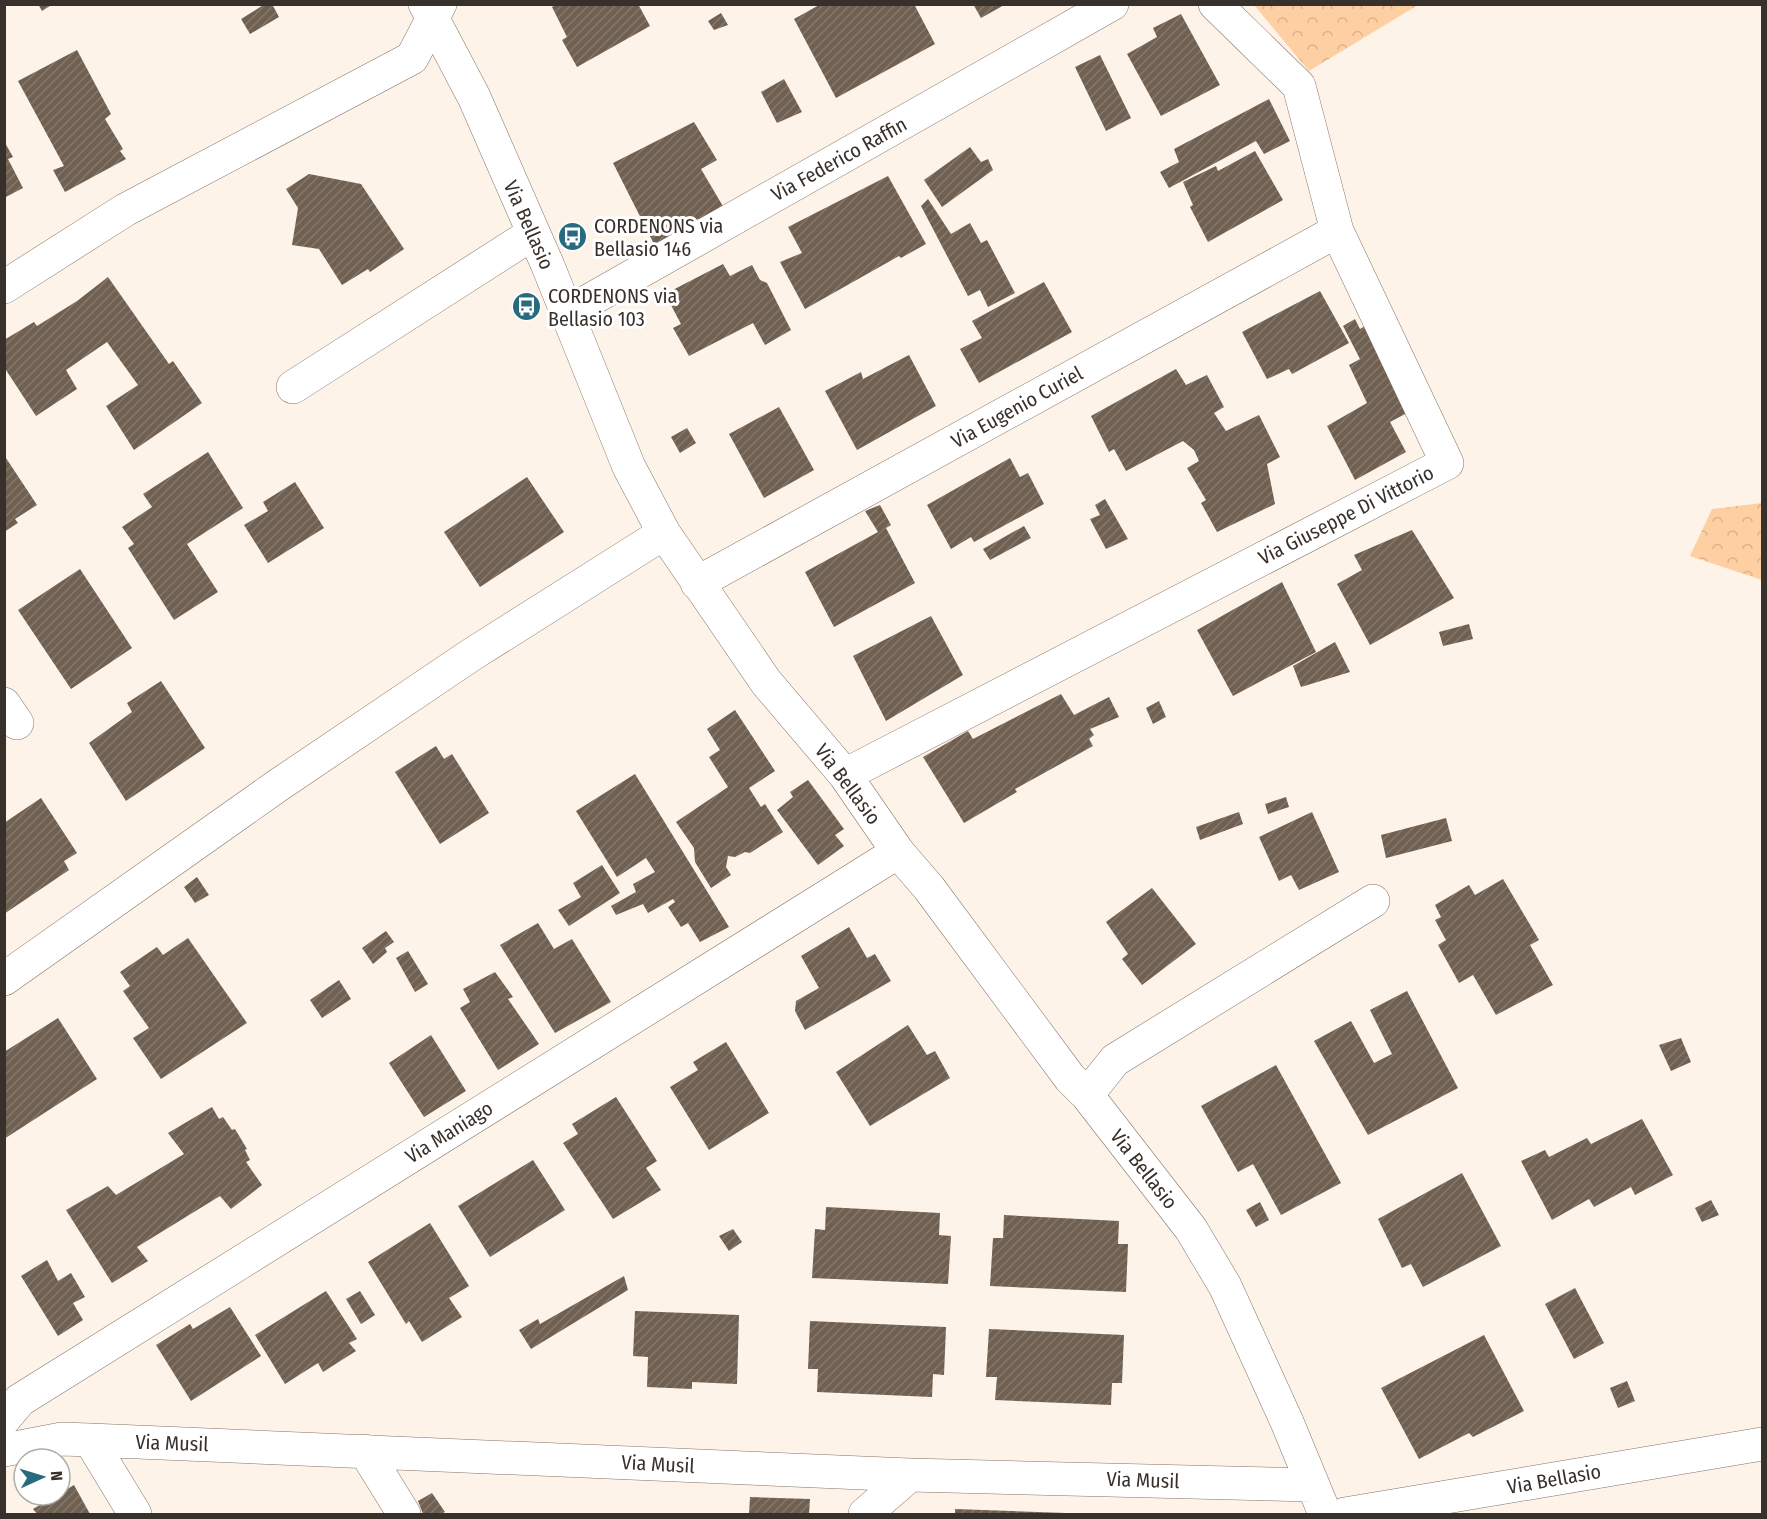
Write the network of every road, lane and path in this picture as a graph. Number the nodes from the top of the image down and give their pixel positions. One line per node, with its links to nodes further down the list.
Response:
1 (1112, 4): 7 (street, Via Federico Raffin)
2 (1215, 4): 4 (street, Via Giuseppe Di Vittorio)
3 (432, 9): 5 (street, Via Bellasio); 6 (street, Via Bellasio)
4 (1337, 231): 10 (street, Via Eugenio Curiel); 11 (street, Via Giuseppe Di Vittorio)
5 (532, 234): 7 (street, Via Bellasio); 8 (street)
6 (4, 288)
7 (567, 313): 9 (street, Via Bellasio)
8 (293, 387)
9 (664, 533): 10 (street, Via Bellasio); 14 (street)
10 (697, 583): 11 (street, Via Bellasio)
11 (845, 775): 12 (street, Via Bellasio)
12 (898, 852): 15 (street, Via Bellasio); 16 (street, Via Maniago)
13 (1373, 901): 15 (street)
14 (4, 979)
15 (1087, 1095): 22 (street, Via Bellasio)
16 (4, 1419)
17 (90, 1440): 19 (street, Via Musil); 20 (street, Via Musil); 23 (street)
18 (1762, 1444): 27 (street, Via Bellasio)
19 (4, 1450)
20 (365, 1451): 21 (street, Via Musil); 24 (street)
21 (910, 1475): 22 (street, Via Musil); 25 (street)
22 (1312, 1485): 26 (street, Via Bellasio)
23 (135, 1515)
24 (404, 1515)
25 (865, 1515)
26 (1325, 1515)
27 (1345, 1515)

